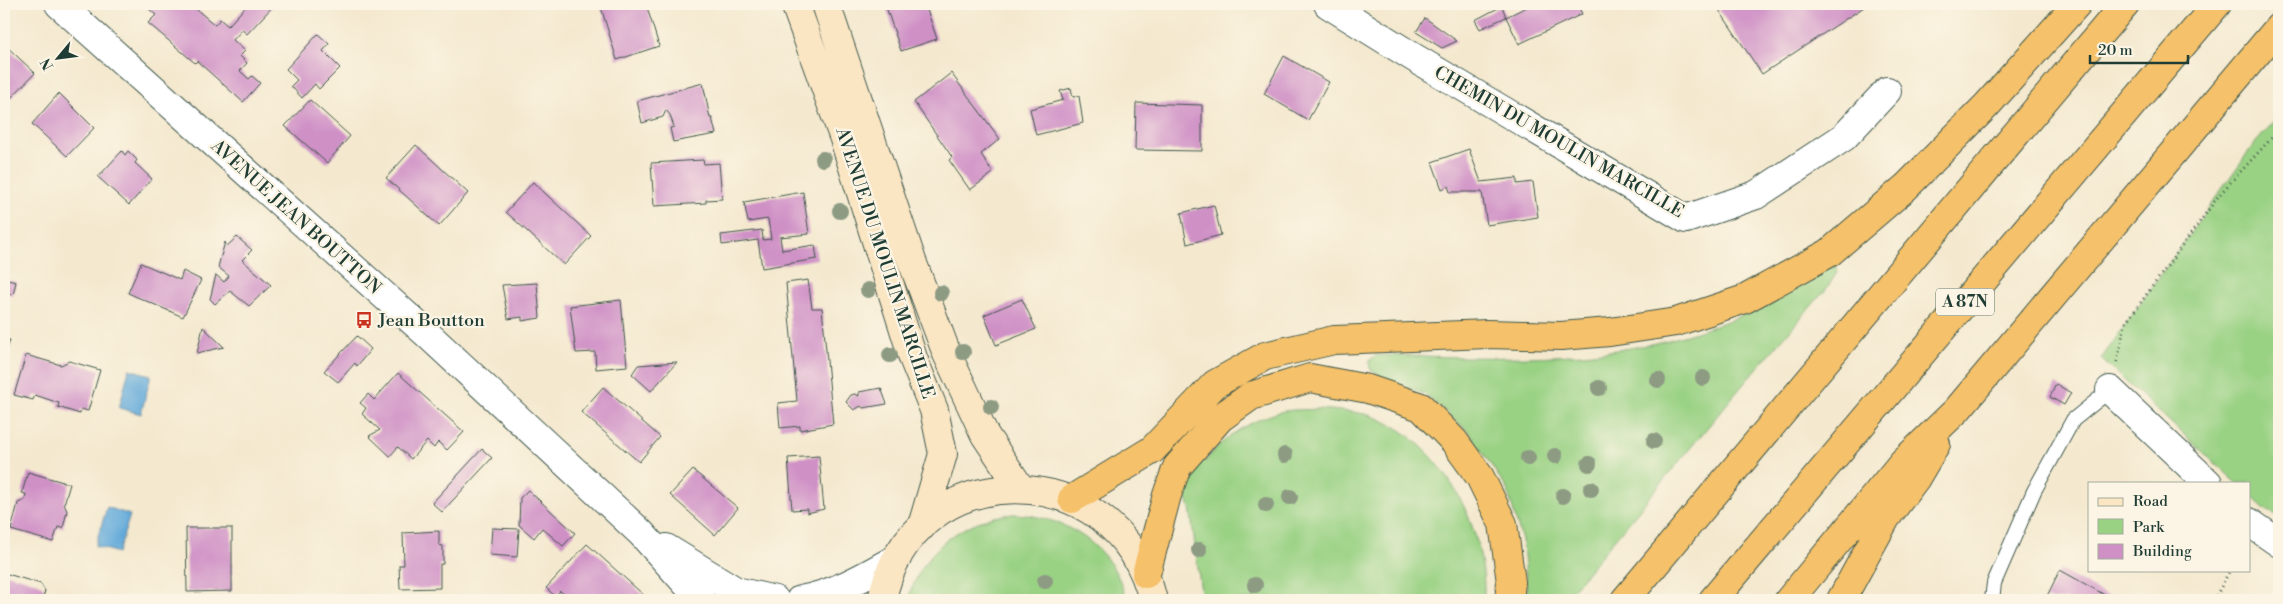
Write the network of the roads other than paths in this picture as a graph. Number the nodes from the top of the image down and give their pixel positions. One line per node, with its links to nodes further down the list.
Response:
1 (60, 4): 17 (street, AVENUE JEAN BOUTTON)
2 (795, 4): 16 (main road, AVENUE DU MOULIN MARCILLE)
3 (826, 4): 13 (main road, AVENUE DU MOULIN MARCILLE)
4 (1328, 4): 9 (street, CHEMIN DU MOULIN MARCILLE)
5 (2078, 4): 14 (highway)
6 (2125, 4): 27 (highway)
7 (2217, 4): 28 (highway, A 87N)
8 (2279, 27): 11 (highway)
9 (1887, 91)
10 (2110, 390): 12 (street); 31 (lane)
11 (1957, 410): 29 (highway); 30 (highway)
12 (2207, 482)
13 (1021, 489): 14 (main road); 16 (main road)
14 (1072, 499): 20 (main road)
15 (2250, 523): 18 (street)
16 (922, 526): 19 (main road)
17 (641, 533): 21 (street, AVENUE JEAN BOUTTON); 22 (street, AVENUE JEAN BOUTTON)
18 (2279, 543)
19 (897, 558): 23 (street); 24 (main road)
20 (1146, 574): 25 (main road); 26 (highway)
21 (701, 600)
22 (775, 600)
23 (800, 600)
24 (882, 600)
25 (1153, 600)
26 (1509, 600)
27 (1624, 600)
28 (1713, 600)
29 (1789, 600)
30 (1841, 600)
31 (1992, 600)

